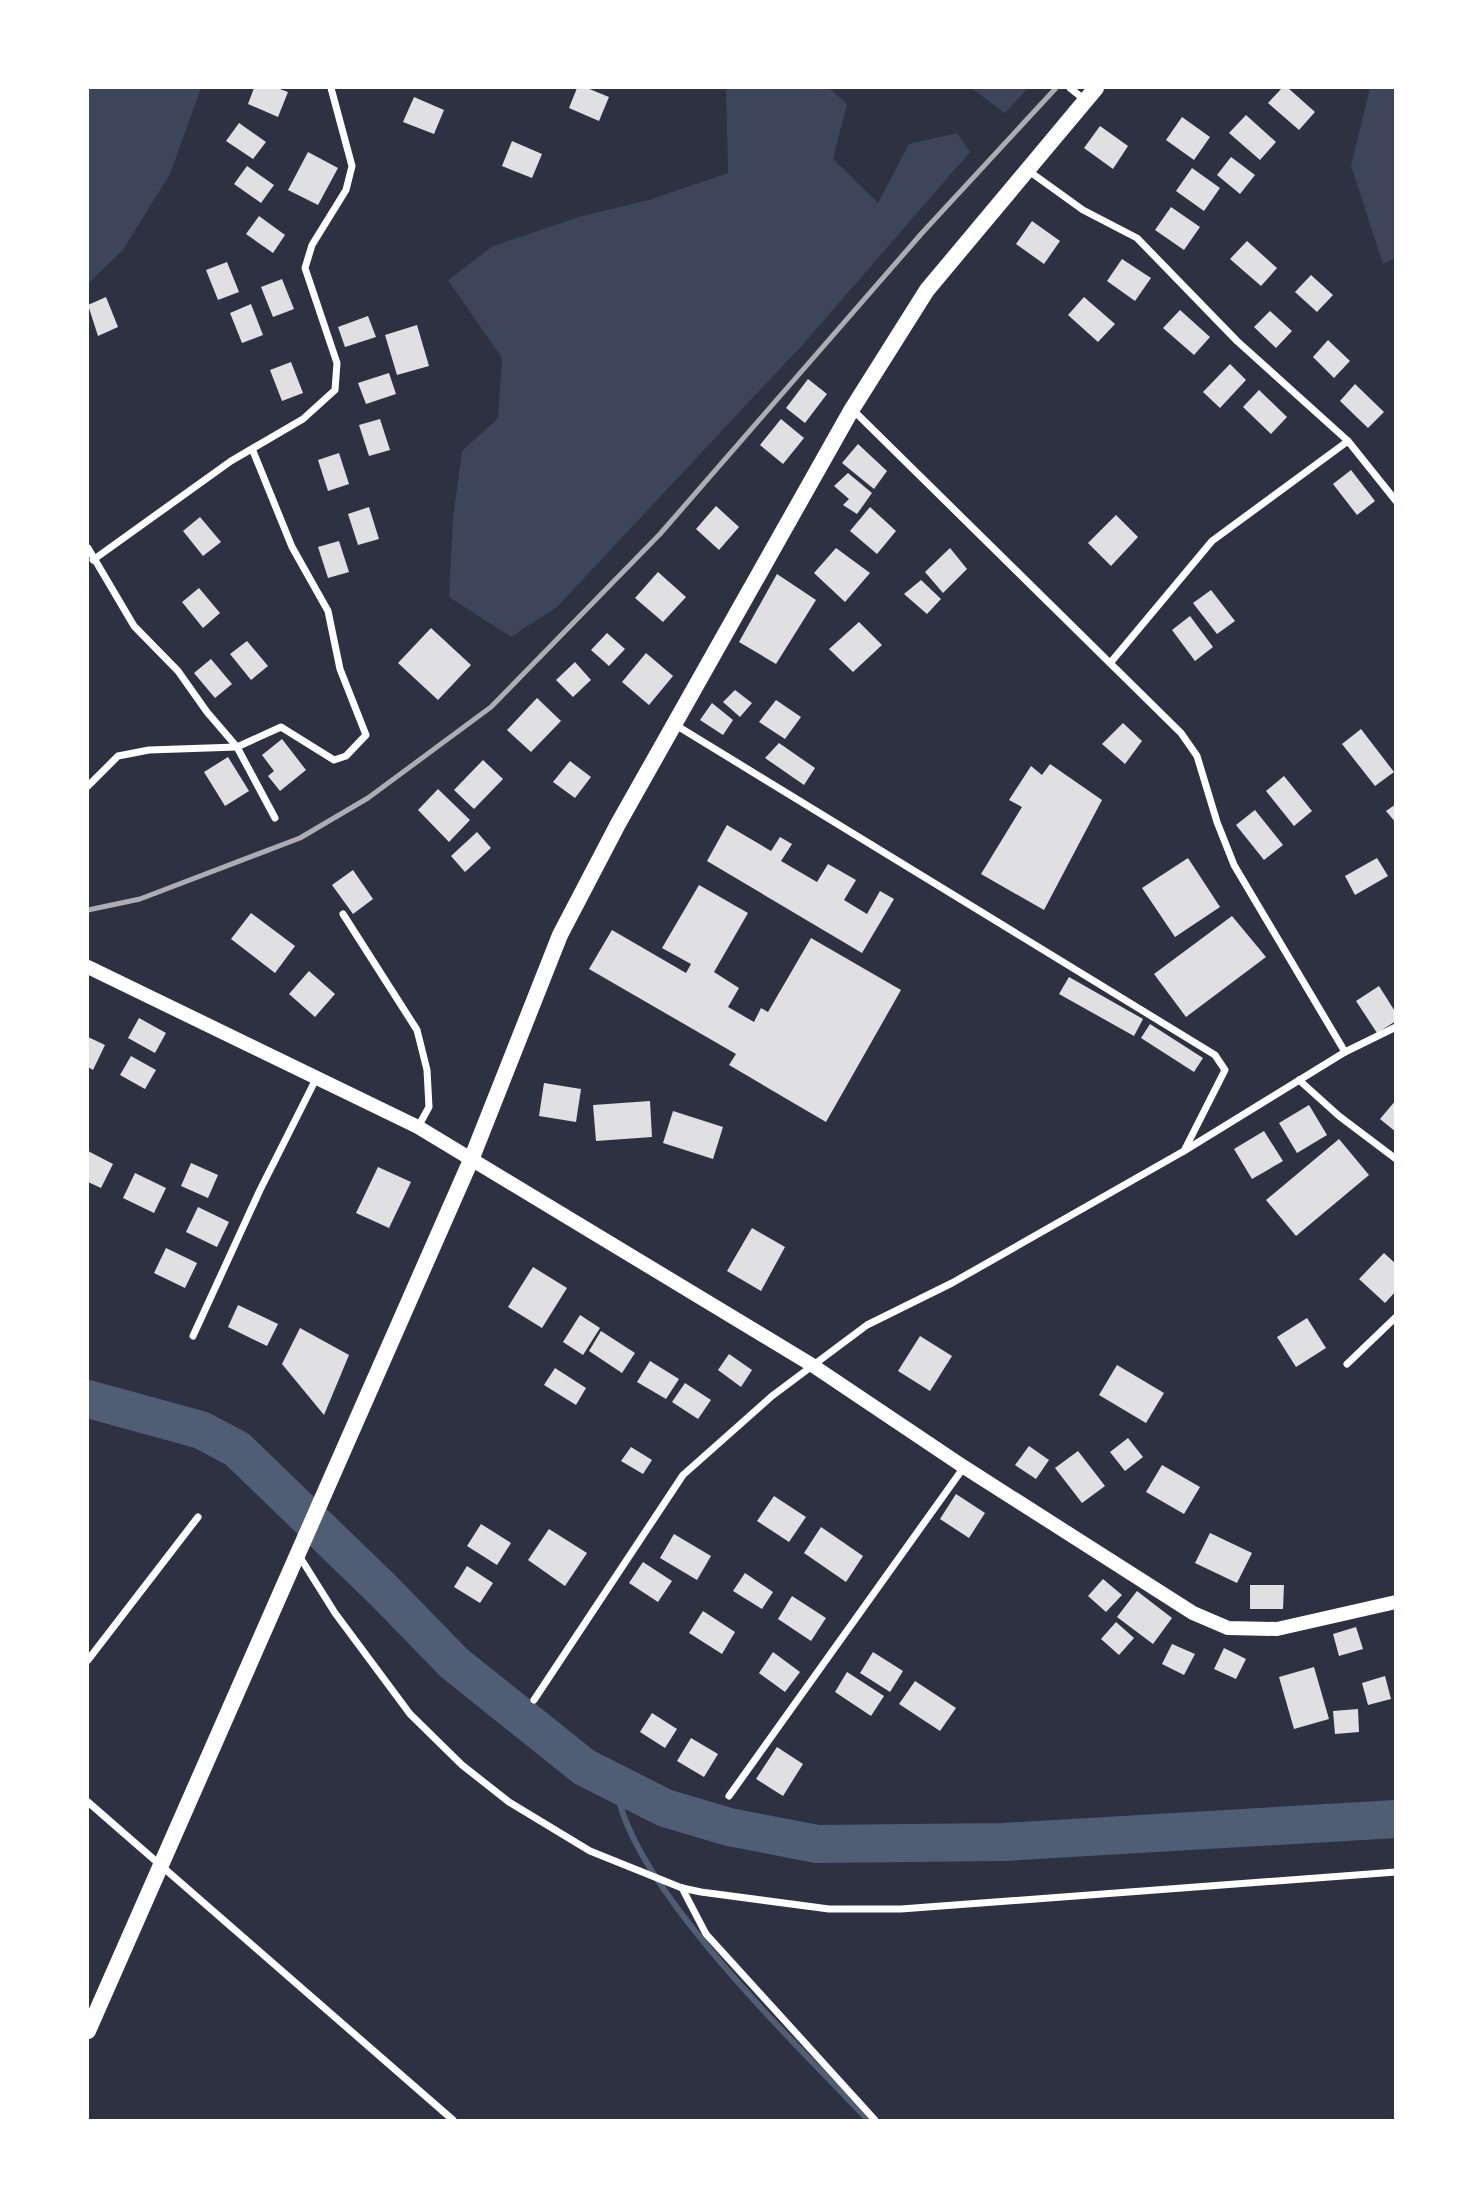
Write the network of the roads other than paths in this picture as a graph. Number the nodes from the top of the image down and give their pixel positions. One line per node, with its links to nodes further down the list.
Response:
1 (331, 88): 7 (street)
2 (1096, 88): 3 (highway)
3 (1076, 93): 4 (highway)
4 (1026, 168): 5 (highway); 6 (street)
5 (852, 408): 11 (street); 12 (highway)
6 (1348, 441): 8 (street); 11 (street)
7 (253, 451): 10 (street); 13 (street)
8 (1395, 501)
9 (88, 548): 10 (street)
10 (93, 559): 13 (street)
11 (1111, 662): 19 (street)
12 (674, 724): 23 (street); 25 (highway)
13 (237, 747): 14 (street); 15 (street)
14 (88, 786)
15 (275, 818)
16 (343, 914): 22 (street)
17 (88, 967): 20 (main road)
18 (1395, 1027): 19 (street)
19 (1345, 1052): 21 (street)
20 (317, 1076): 22 (main road); 27 (street)
21 (1299, 1080): 23 (street); 24 (street)
22 (418, 1127): 25 (main road)
23 (1184, 1152): 29 (street)
24 (1395, 1159)
25 (471, 1160): 29 (main road); 32 (highway)
26 (1395, 1317): 28 (street)
27 (193, 1336)
28 (1347, 1364)
29 (812, 1365): 30 (main road); 35 (street)
30 (964, 1467): 33 (main road); 36 (street)
31 (198, 1517): 34 (street)
32 (297, 1553): 38 (highway); 40 (street)
33 (1395, 1602)
34 (88, 1660)
35 (534, 1700)
36 (729, 1796)
37 (88, 1802): 38 (street)
38 (162, 1865): 41 (highway); 42 (street)
39 (1395, 1872): 40 (street)
40 (682, 1888): 43 (street)
41 (88, 2031)
42 (453, 2120)
43 (875, 2120)

